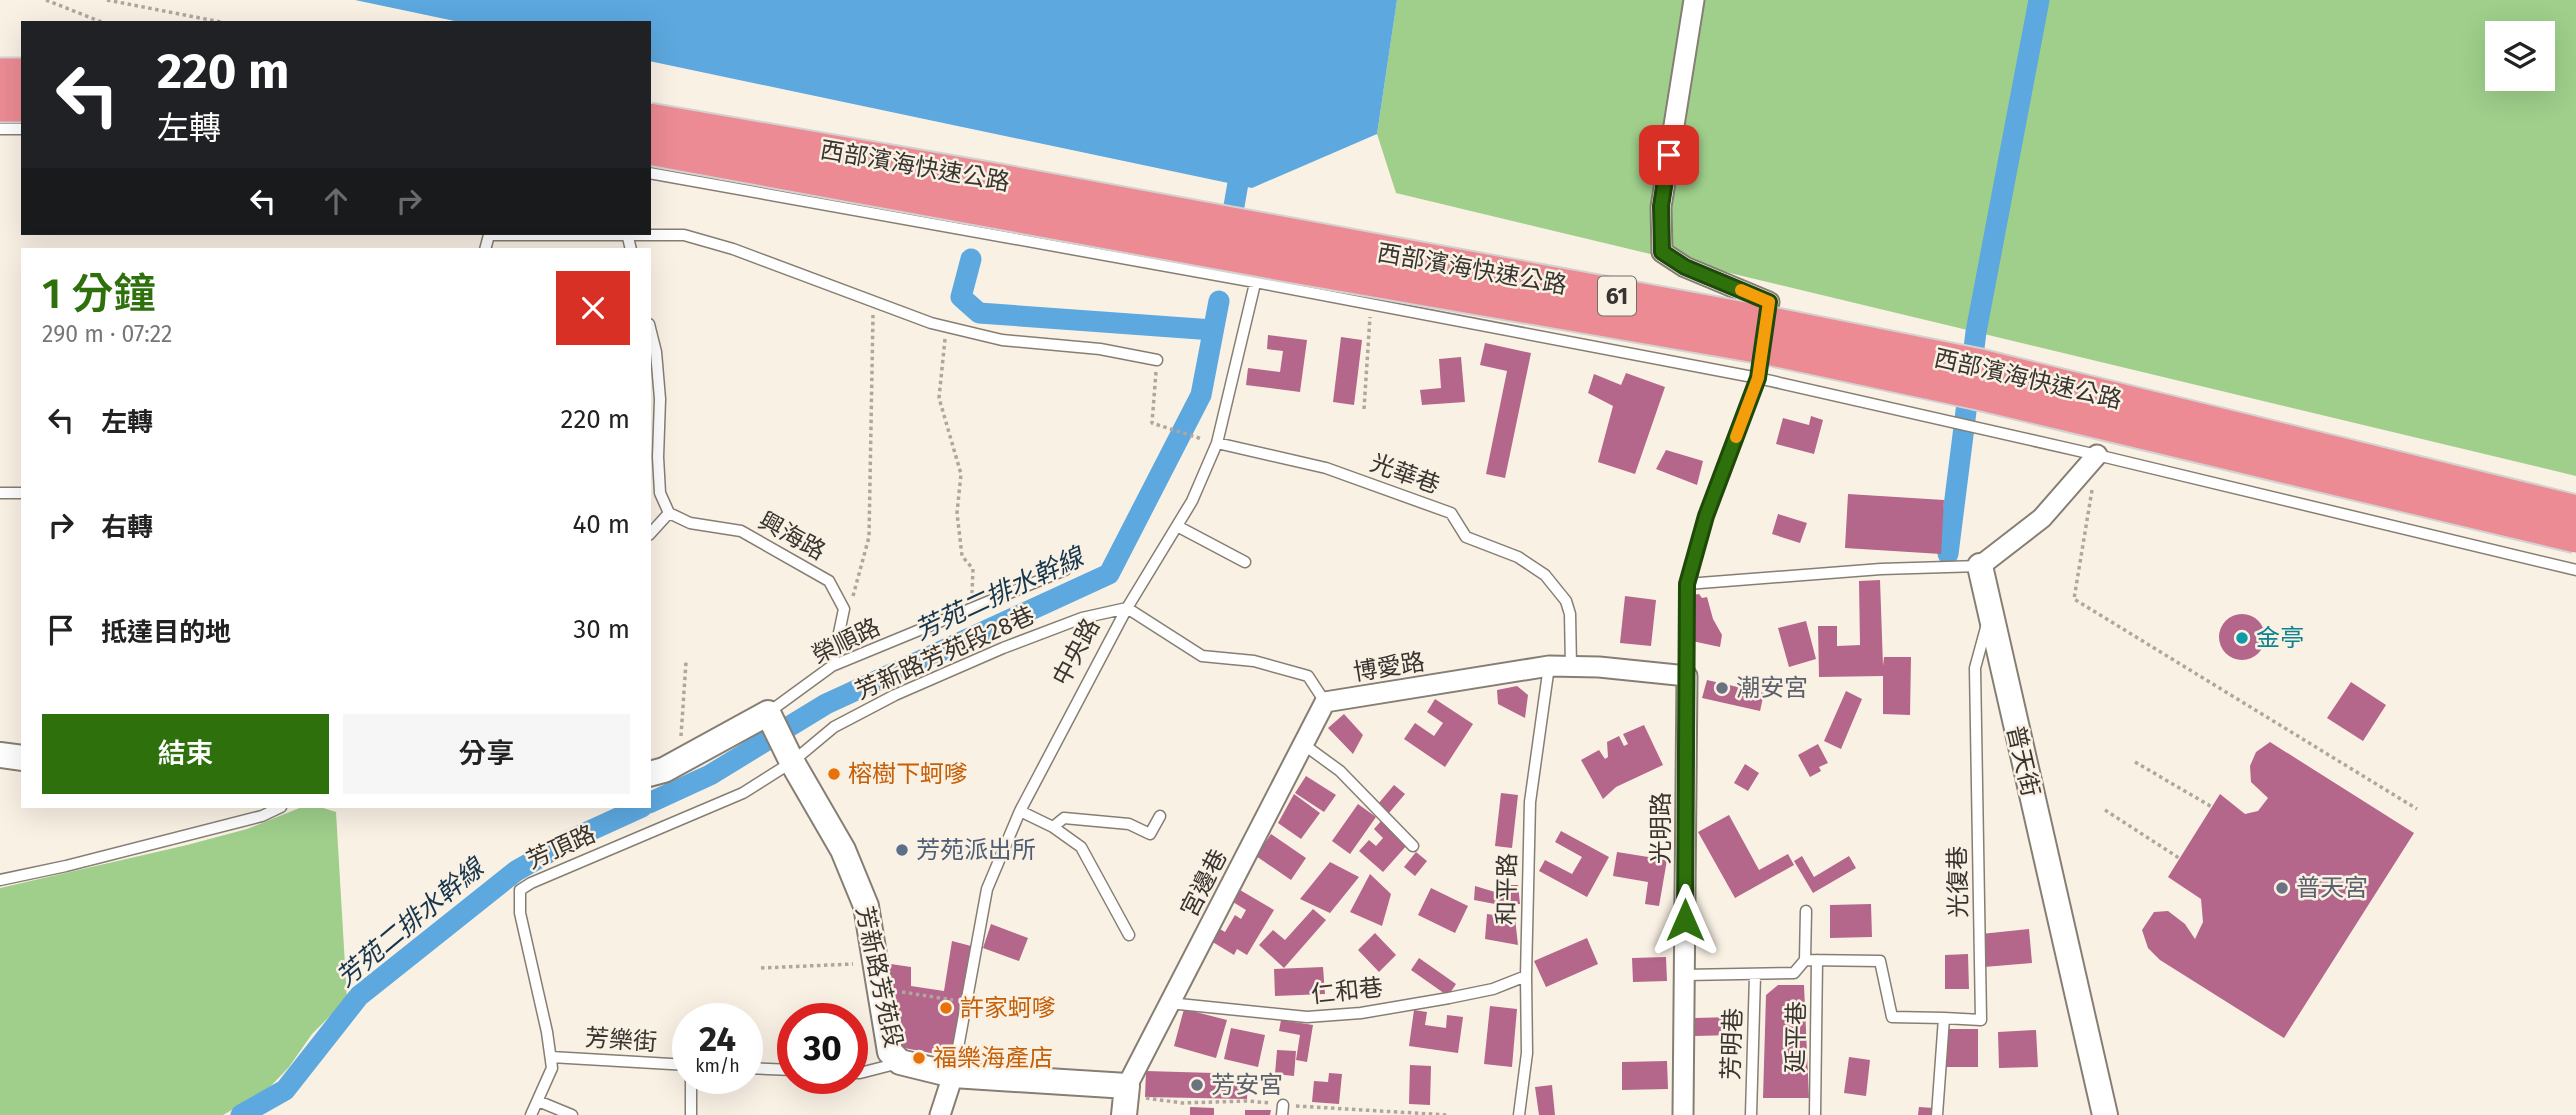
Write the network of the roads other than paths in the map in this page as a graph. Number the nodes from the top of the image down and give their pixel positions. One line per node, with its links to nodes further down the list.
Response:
1 (1694, 0): 14 (street)
2 (0, 75): 3 (highway)
3 (21, 75)
4 (0, 105): 5 (highway)
5 (21, 105)
6 (651, 120): 22 (highway, 西部濱海快速公路 / 61, bridge)
7 (0, 129): 8 (lane)
8 (21, 129)
9 (651, 148): 26 (highway, 西部濱海快速公路 / 61, bridge)
10 (651, 173): 13 (lane)
11 (1271, 217): 13 (lane, 中央路)
12 (651, 234): 16 (lane)
13 (1255, 282): 17 (lane); 18 (lane, 中央路)
14 (1768, 307): 17 (lane, 光明路)
15 (651, 332): 23 (lane)
16 (1157, 360)
17 (1758, 378): 19 (lane); 31 (lane, 光明路)
18 (1217, 443): 24 (lane, 中央路); 36 (lane, 光華巷)
19 (2097, 455): 28 (street); 30 (lane)
20 (0, 493): 21 (lane)
21 (21, 493)
22 (2576, 512)
23 (669, 513): 25 (lane); 34 (lane, 興海路)
24 (1177, 526): 27 (lane); 32 (lane, 中央路)
25 (651, 533)
26 (2576, 536)
27 (1245, 562)
28 (1980, 566): 31 (lane); 33 (street, 普天街)
29 (1065, 570): 34 (lane, 榮順路)
30 (2576, 570)
31 (1687, 584): 37 (lane, 光明路)
32 (1127, 608): 38 (lane, 博愛路); 43 (lane, 芳新路芳苑段28巷); 46 (lane, 中央路)
33 (1990, 612): 59 (lane, 光復巷); 78 (street, 普天街)
34 (832, 666): 39 (lane, 榮順路)
35 (1549, 666): 36 (street, 博愛路); 38 (street, 博愛路); 57 (lane, 和平路)
36 (1571, 666): 37 (street, 博愛路)
37 (1687, 676): 55 (street, 光明路)
38 (1325, 702): 40 (street, 宮邊巷)
39 (768, 713): 43 (street, 芳新路芳苑段); 44 (street)
40 (1303, 743): 49 (lane); 58 (street, 宮邊巷)
41 (0, 755): 42 (street)
42 (21, 758)
43 (792, 762): 60 (lane, 芳頂路); 61 (street, 芳新路芳苑段)
44 (651, 773)
45 (279, 808): 50 (lane)
46 (1020, 811): 48 (lane); 64 (lane, 中央路)
47 (1160, 816): 48 (lane)
48 (1054, 827): 52 (lane)
49 (1413, 846)
50 (0, 880)
51 (1806, 911): 53 (lane)
52 (1129, 935)
53 (1805, 960): 54 (lane); 56 (lane)
54 (1818, 960): 59 (lane); 76 (lane, 延平巷)
55 (1685, 975): 56 (lane); 74 (street, 光明路)
56 (1755, 975): 75 (lane, 芳明巷)
57 (1526, 976): 58 (lane, 仁和巷); 73 (lane, 和平路)
58 (1169, 1003): 65 (street, 宮邊巷)
59 (1944, 1018): 77 (lane)
60 (551, 1057): 62 (lane, 芳樂街); 67 (lane, 芳頂路)
61 (900, 1062): 63 (lane); 64 (street, 芳新路芳苑段)
62 (672, 1064)
63 (868, 1071)
64 (953, 1075): 65 (street, 芳新路芳苑段); 71 (street, 中央路)
65 (1127, 1086): 72 (street)
66 (691, 1094): 70 (lane)
67 (538, 1101): 68 (lane, 芳頂路); 69 (lane)
68 (531, 1115)
69 (572, 1115)
70 (691, 1115)
71 (940, 1115)
72 (1124, 1115)
73 (1519, 1115)
74 (1683, 1115)
75 (1751, 1115)
76 (1815, 1115)
77 (1937, 1115)
78 (2105, 1115)

